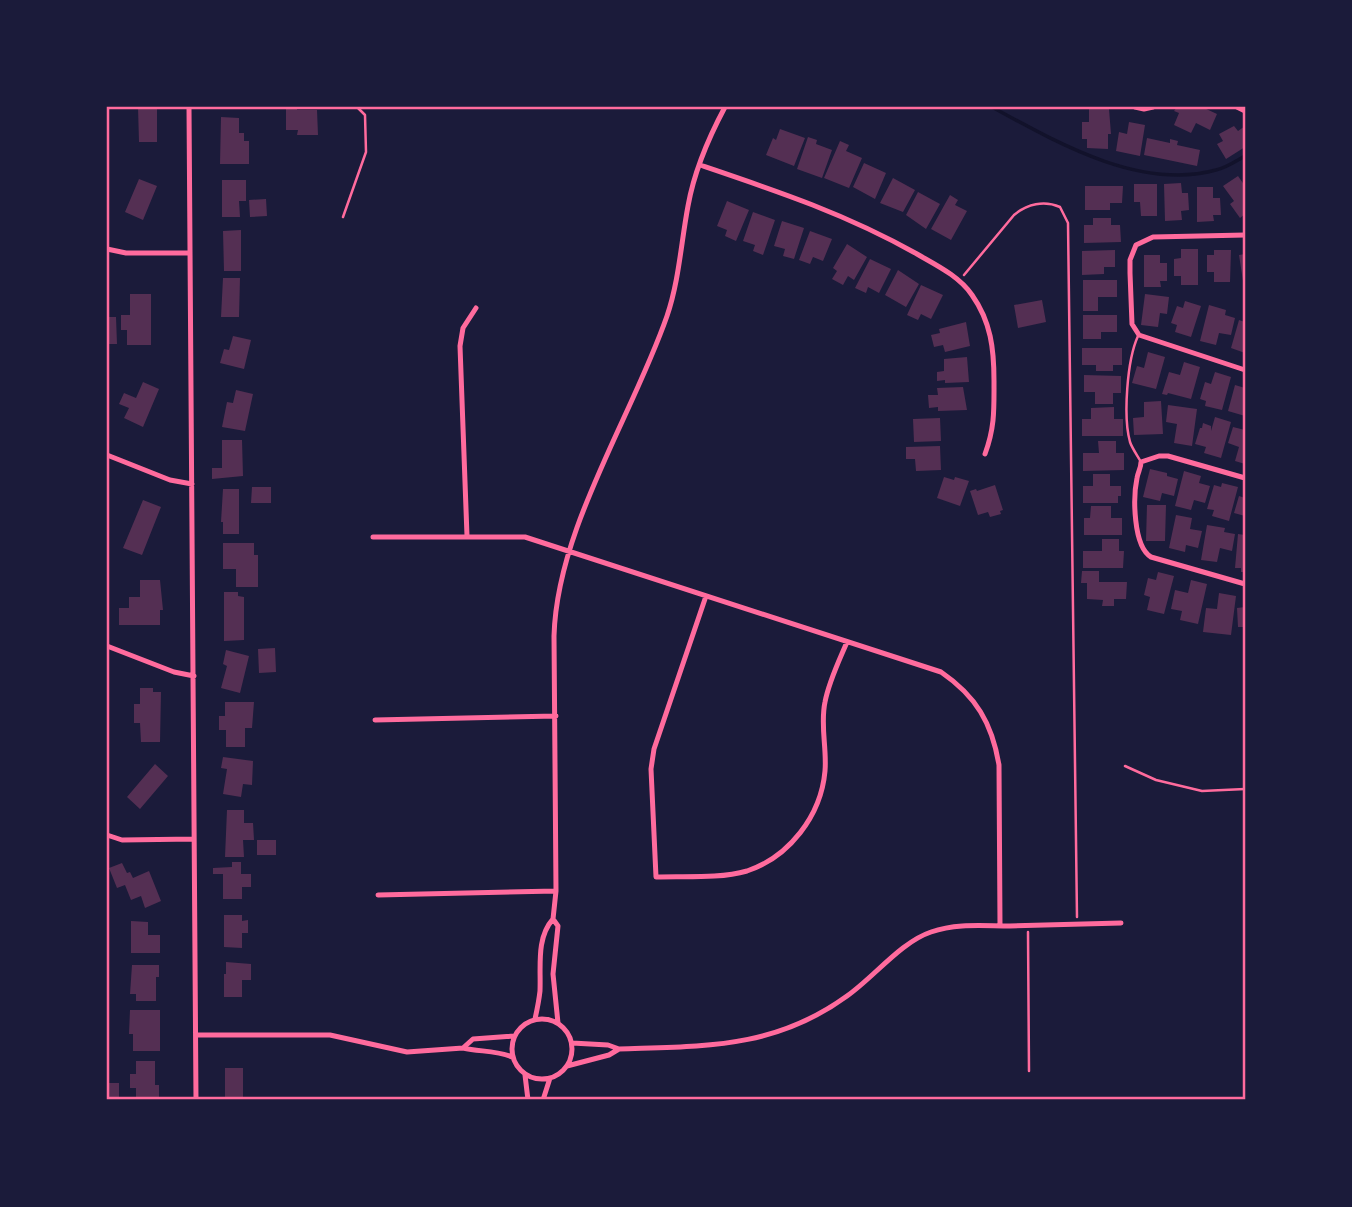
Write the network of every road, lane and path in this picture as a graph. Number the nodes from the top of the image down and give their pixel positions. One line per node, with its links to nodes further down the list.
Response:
1 (189, 107): 12 (street)
2 (357, 107): 9 (lane)
3 (725, 107): 8 (street)
4 (1135, 107): 5 (street)
5 (1153, 107)
6 (1237, 107): 7 (street)
7 (1245, 111)
8 (700, 164): 13 (street); 24 (street)
9 (343, 217)
10 (1245, 235): 15 (street)
11 (107, 249): 12 (street)
12 (190, 253): 21 (street)
13 (959, 280): 17 (street); 40 (path)
14 (476, 307): 22 (street)
15 (1138, 333): 16 (street); 19 (lane)
16 (1245, 370)
17 (985, 454)
18 (107, 455): 21 (street)
19 (1141, 462): 20 (street); 25 (street)
20 (1245, 478)
21 (192, 484): 29 (street)
22 (467, 536): 23 (street); 24 (street)
23 (373, 537)
24 (570, 550): 26 (street); 30 (street)
25 (1245, 584)
26 (706, 596): 27 (street); 27 (street)
27 (847, 642): 42 (street)
28 (107, 646): 29 (street)
29 (194, 676): 35 (street)
30 (556, 716): 31 (street); 36 (street)
31 (375, 720)
32 (1125, 766): 33 (lane)
33 (1245, 789)
34 (107, 835): 35 (street)
35 (194, 839): 45 (street)
36 (556, 891): 37 (street); 38 (street)
37 (378, 895)
38 (553, 919): 43 (street); 44 (street)
39 (1121, 923): 40 (street)
40 (1077, 924): 41 (street)
41 (1028, 925): 42 (street); 52 (path)
42 (1000, 926): 49 (street)
43 (535, 1019): 44 (street); 46 (street)
44 (558, 1023): 47 (street)
45 (197, 1035): 48 (street); 55 (street)
46 (514, 1036): 48 (street); 50 (street)
47 (572, 1043): 49 (street); 51 (street)
48 (463, 1048): 50 (street)
49 (619, 1048): 51 (street)
50 (512, 1058): 53 (street)
51 (567, 1066): 54 (street)
52 (1029, 1071)
53 (525, 1075): 54 (street); 56 (street)
54 (550, 1078): 57 (street)
55 (197, 1100)
56 (528, 1100)
57 (543, 1100)

